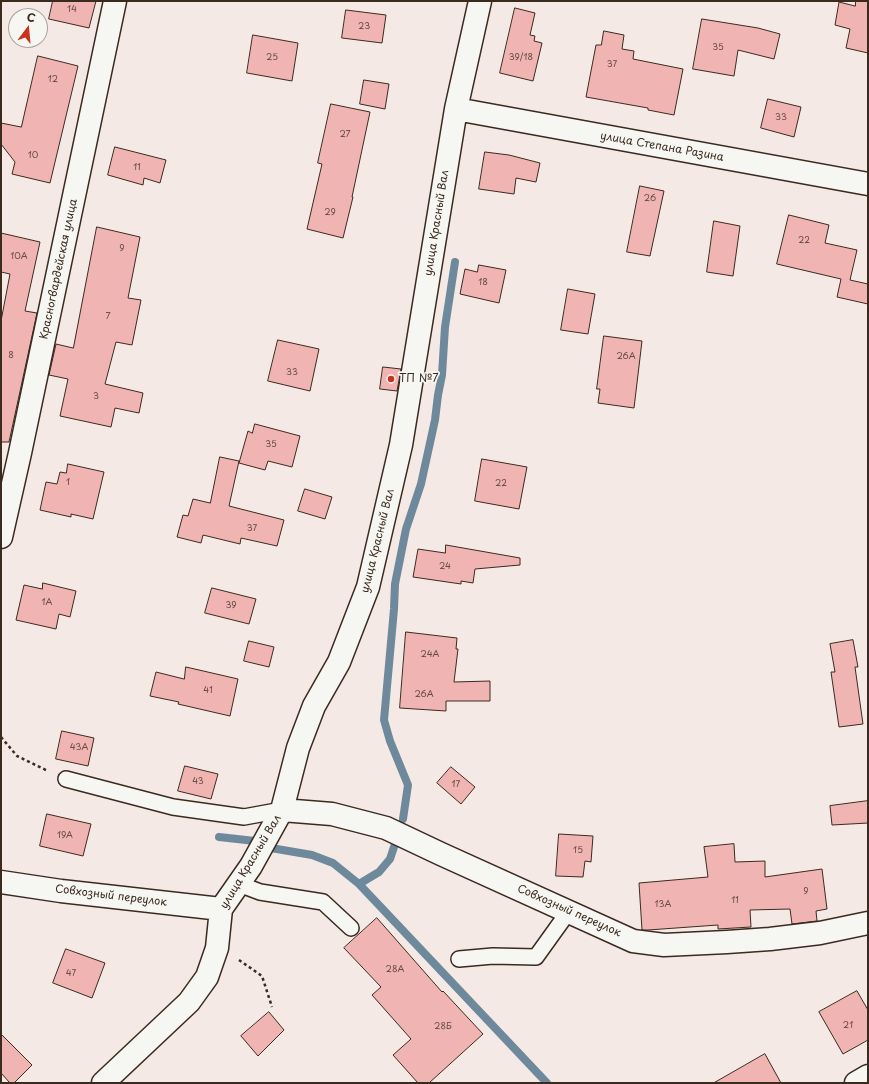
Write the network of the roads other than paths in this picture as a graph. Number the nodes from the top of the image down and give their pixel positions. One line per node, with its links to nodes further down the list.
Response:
1 (115, 1): 5 (street, Красногвардейская улица)
2 (480, 1): 3 (street, улица Красный Вал)
3 (456, 109): 4 (street, улица Степана Разина); 7 (street, улица Красный Вал)
4 (868, 184)
5 (1, 537)
6 (66, 779): 7 (lane)
7 (282, 810): 9 (street, улица Красный Вал); 11 (street, Совхозный переулок)
8 (1, 882): 10 (street, Совхозный переулок)
9 (239, 884): 10 (street, улица Красный Вал); 13 (lane)
10 (221, 909): 16 (street, улица Красный Вал)
11 (569, 911): 12 (street, Совхозный переулок); 14 (lane)
12 (868, 923)
13 (351, 928)
14 (459, 959)
15 (868, 1076): 17 (street)
16 (103, 1083)
17 (856, 1083)

